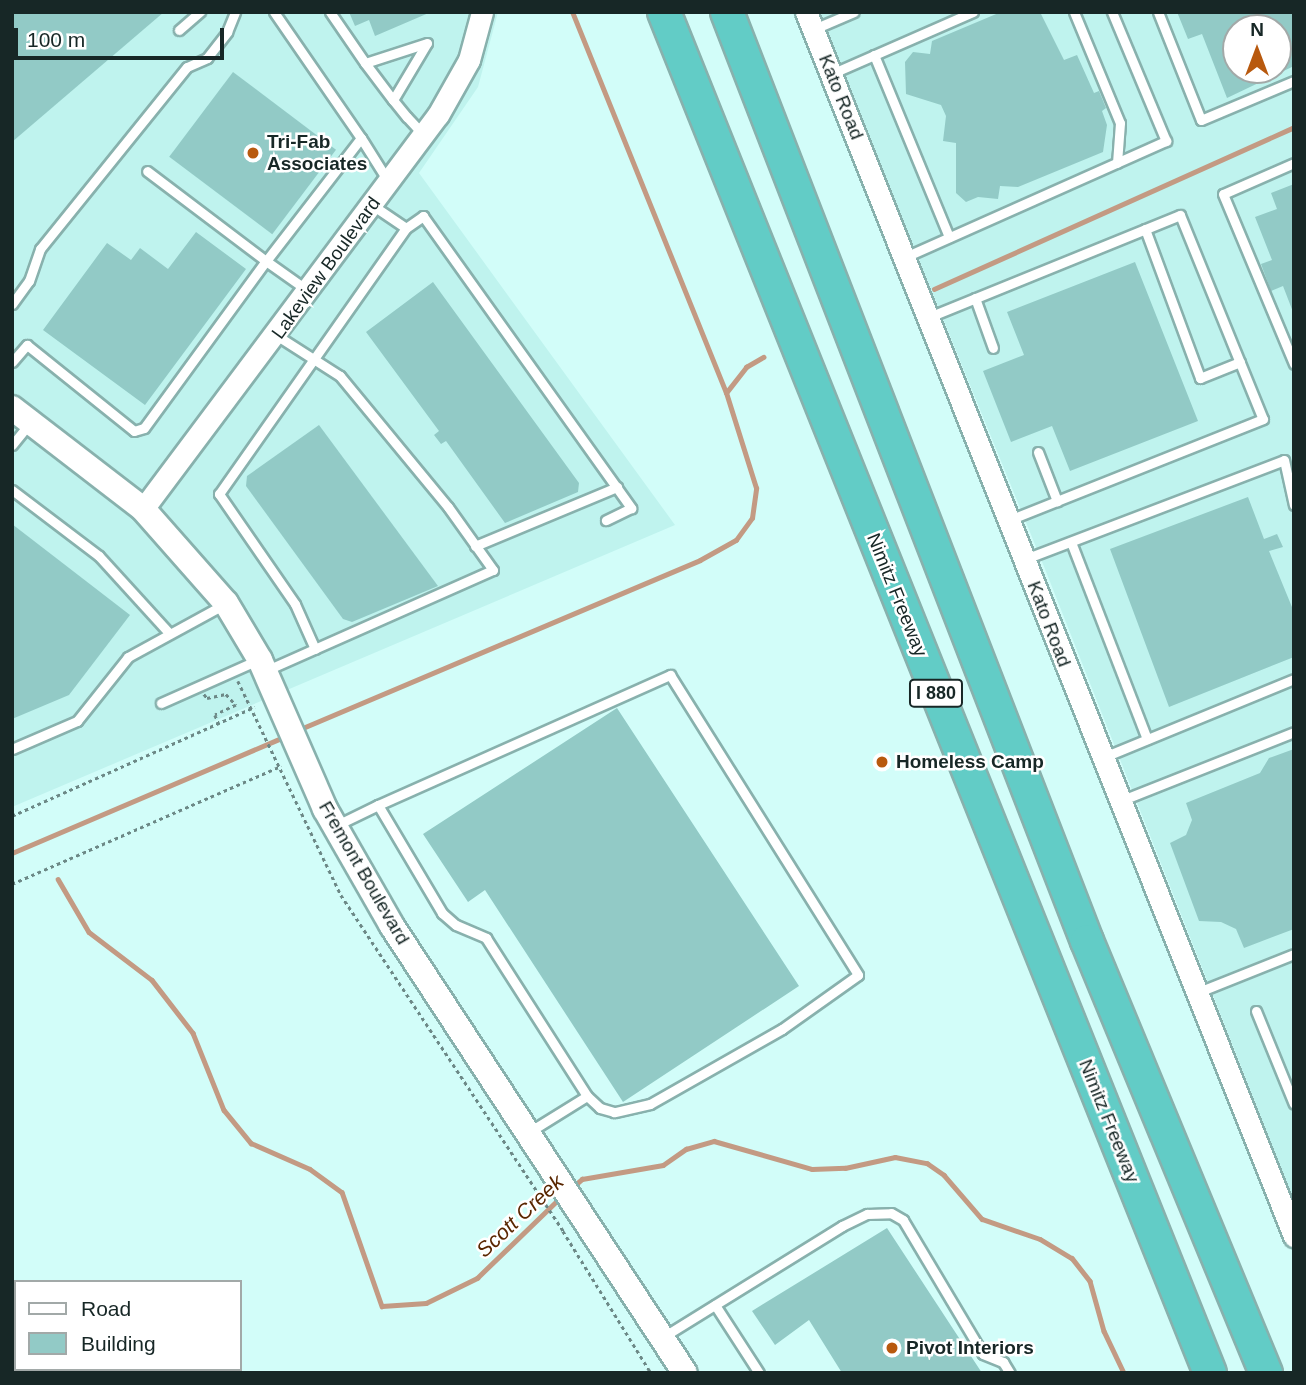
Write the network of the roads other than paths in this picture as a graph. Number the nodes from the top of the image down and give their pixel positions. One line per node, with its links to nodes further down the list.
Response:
1 (200, 12): 14 (lane)
2 (235, 12): 34 (lane)
3 (274, 12): 21 (lane)
4 (330, 12): 16 (lane)
5 (482, 12): 20 (street, Lakeview Boulevard)
6 (663, 12): 80 (highway, Nimitz Freeway / I 880)
7 (727, 12): 81 (highway, I 880)
8 (854, 12): 13 (lane)
9 (973, 12): 15 (lane)
10 (1074, 12): 22 (lane)
11 (1112, 12): 22 (lane)
12 (1158, 12): 18 (lane)
13 (810, 21): 17 (street, Kato Road)
14 (179, 30)
15 (874, 55): 17 (lane); 29 (lane)
16 (365, 63): 19 (lane); 19 (lane)
17 (831, 74): 30 (street, Kato Road)
18 (1294, 81)
19 (393, 100): 20 (lane)
20 (423, 134): 25 (street, Lakeview Boulevard)
21 (361, 138): 25 (lane); 31 (lane)
22 (1117, 163): 29 (lane)
23 (1294, 163): 41 (lane)
24 (147, 171): 31 (lane)
25 (389, 182): 26 (street, Lakeview Boulevard)
26 (372, 205): 27 (lane); 32 (street, Lakeview Boulevard)
27 (406, 228): 38 (lane); 45 (lane)
28 (1145, 229): 33 (lane); 40 (lane); 40 (lane)
29 (949, 237): 30 (lane)
30 (905, 257): 35 (street, Kato Road)
31 (266, 261): 32 (lane); 39 (lane)
32 (309, 292): 36 (street, Lakeview Boulevard)
33 (975, 298): 35 (lane); 37 (lane)
34 (12, 304)
35 (929, 317): 51 (street, Kato Road)
36 (276, 335): 38 (lane); 49 (street, Lakeview Boulevard)
37 (993, 348)
38 (315, 360): 53 (lane); 57 (lane)
39 (12, 362)
40 (1240, 362): 47 (lane)
41 (1294, 364)
42 (21, 415): 43 (lane); 49 (main road, Fremont Boulevard)
43 (12, 445)
44 (1038, 452): 47 (lane)
45 (617, 487): 50 (lane); 53 (lane)
46 (12, 490): 56 (lane)
47 (1056, 501): 51 (lane)
48 (1294, 505): 52 (lane)
49 (143, 509): 55 (main road, Fremont Boulevard)
50 (606, 520)
51 (1009, 520): 54 (street, Kato Road)
52 (1071, 542): 54 (lane); 62 (lane)
53 (475, 545): 57 (lane)
54 (1024, 560): 64 (street, Kato Road)
55 (226, 603): 56 (lane); 58 (main road, Fremont Boulevard)
56 (169, 633): 63 (lane)
57 (315, 649): 58 (lane)
58 (269, 679): 60 (lane); 67 (main road, Fremont Boulevard)
59 (1294, 679): 62 (lane)
60 (161, 703)
61 (1294, 732): 65 (lane)
62 (1147, 739): 64 (lane)
63 (12, 749)
64 (1102, 758): 65 (street, Kato Road)
65 (1119, 802): 69 (street, Kato Road)
66 (378, 805): 67 (lane); 71 (lane); 71 (lane)
67 (335, 826): 73 (main road, Fremont Boulevard)
68 (1294, 954): 69 (lane)
69 (1195, 993): 74 (street, Kato Road)
70 (1256, 1012): 72 (lane)
71 (587, 1096): 73 (lane)
72 (1294, 1104)
73 (528, 1133): 76 (main road, Fremont Boulevard)
74 (1294, 1236)
75 (715, 1305): 76 (lane); 78 (lane); 79 (lane)
76 (662, 1338): 77 (main road, Fremont Boulevard)
77 (685, 1373)
78 (759, 1373)
79 (1010, 1373)
80 (1210, 1373)
81 (1266, 1373)

